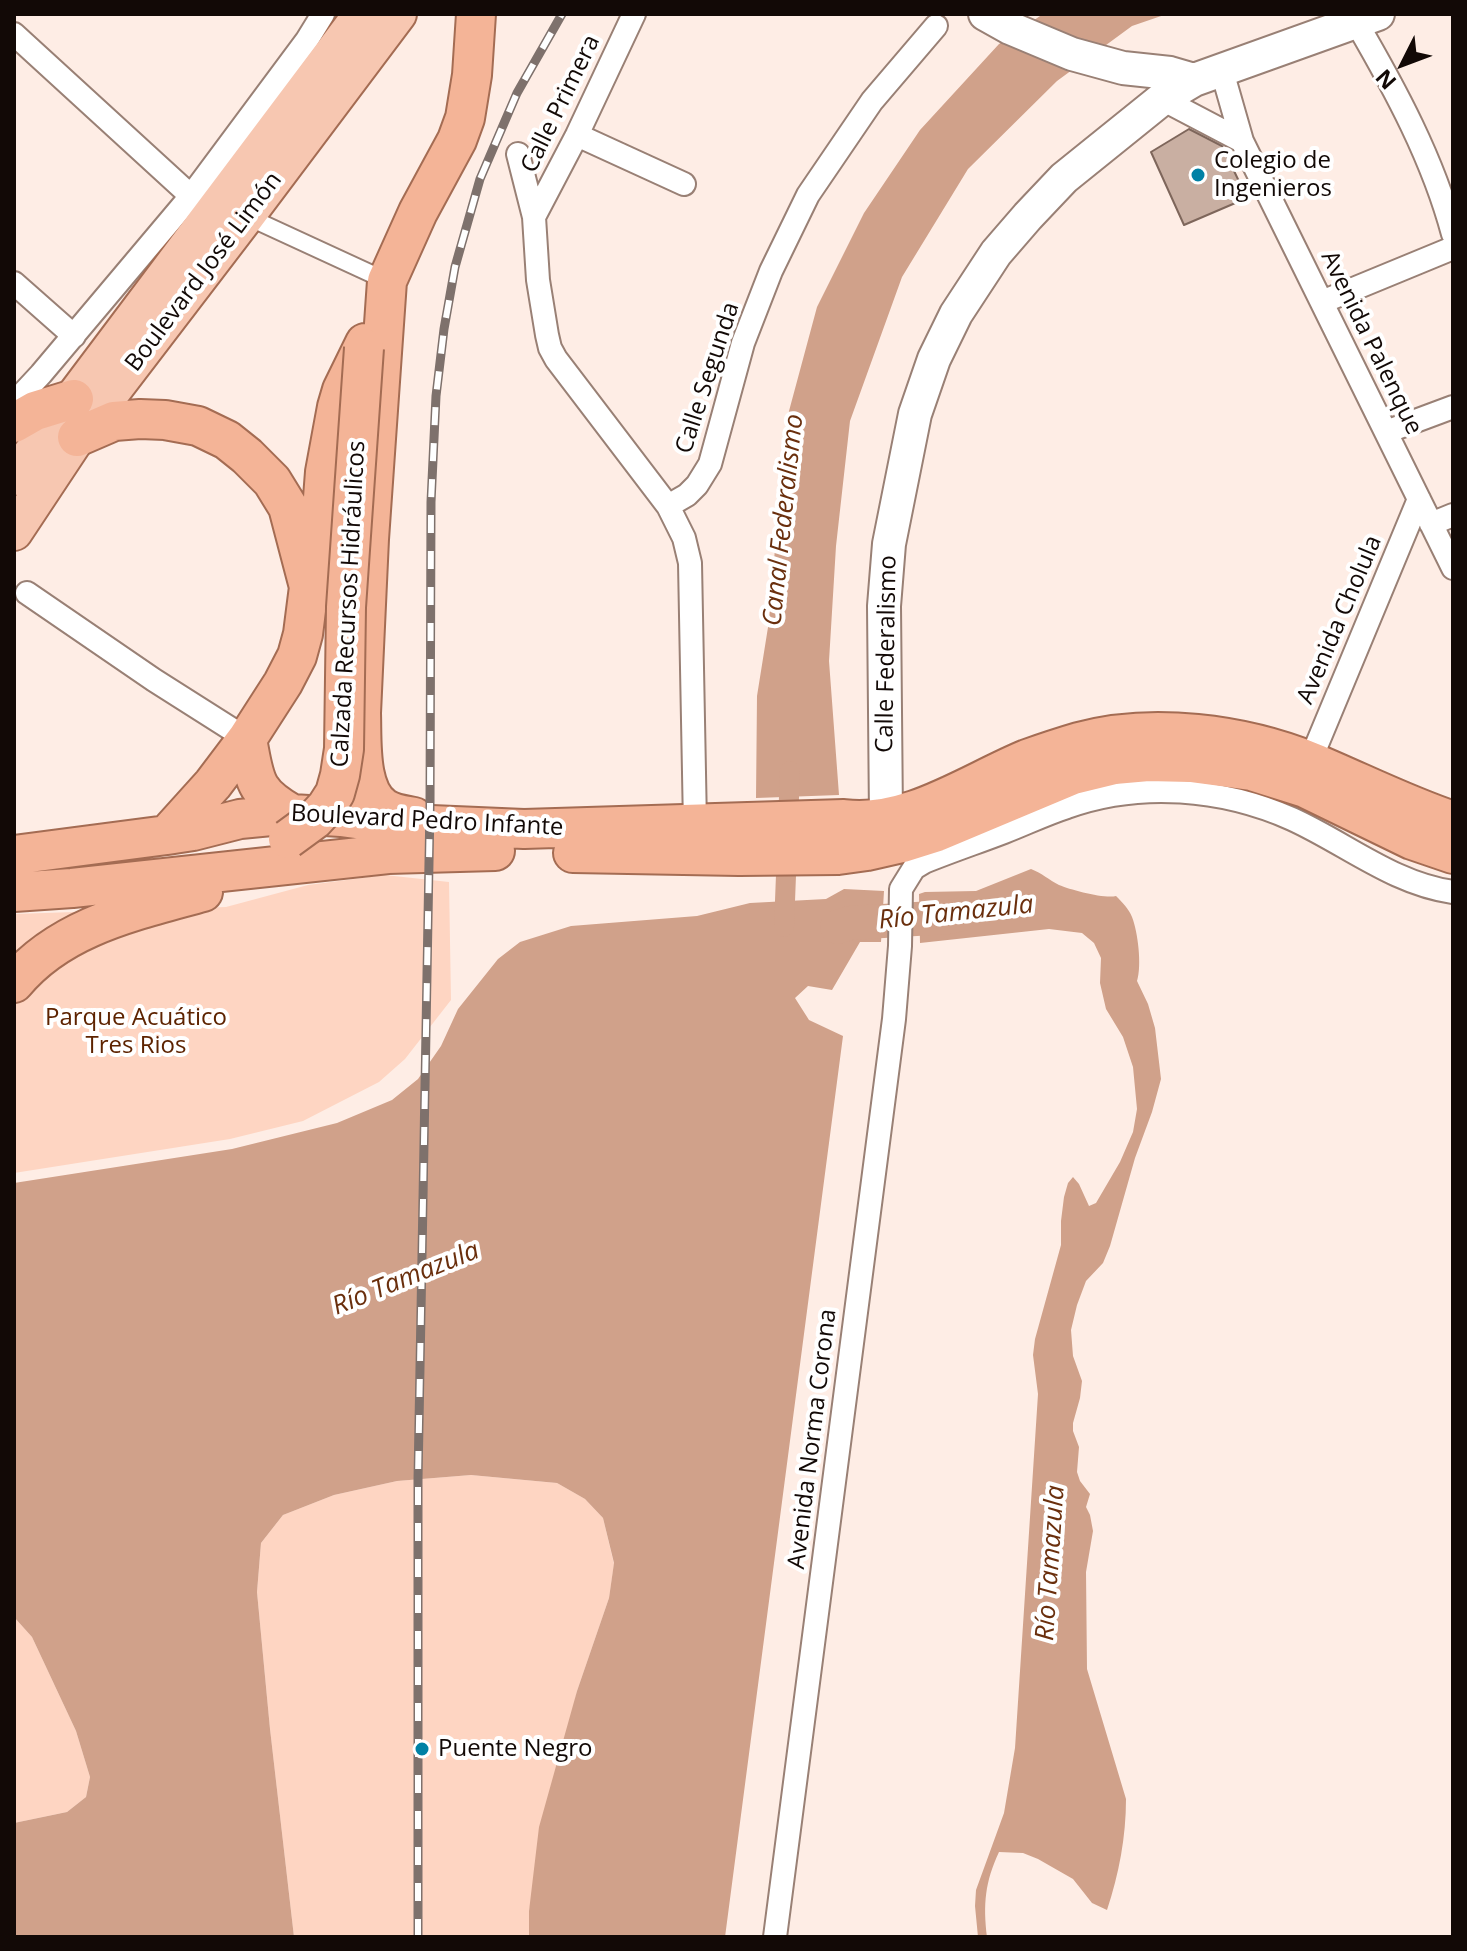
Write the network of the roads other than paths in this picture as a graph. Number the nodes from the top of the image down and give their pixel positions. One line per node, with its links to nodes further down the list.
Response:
1 (323, 14): 17 (street)
2 (347, 14): 11 (main road)
3 (362, 14): 11 (main road, Boulevard José Limón)
4 (398, 14): 18 (main road, Boulevard José Limón)
5 (476, 14): 22 (highway, Calzada Recursos Hidráulicos)
6 (634, 14): 13 (street, Calle Primera)
7 (985, 14): 12 (main road)
8 (1367, 18): 12 (main road, Calle Federalismo); 20 (street)
9 (936, 26): 37 (street, Calle Segunda)
10 (14, 34): 17 (street)
11 (321, 69): 27 (main road, Boulevard José Limón)
12 (1187, 81): 14 (street); 14 (street, Avenida Palenque); 46 (main road, Calle Federalismo)
13 (577, 135): 16 (street); 19 (street, Calle Primera)
14 (1242, 141): 24 (street, Avenida Palenque)
15 (518, 154): 19 (street)
16 (684, 184)
17 (191, 196): 25 (street)
18 (246, 216): 22 (street); 32 (main road, Boulevard José Limón)
19 (534, 217): 37 (street)
20 (1453, 234)
21 (1453, 248): 24 (street)
22 (387, 281): 26 (highway, Calzada Recursos Hidráulicos); 49 (highway, Calzada Recursos Hidráulicos)
23 (14, 283): 25 (street)
24 (1322, 302): 31 (street, Avenida Palenque)
25 (74, 336): 28 (street)
26 (366, 339): 33 (highway); 52 (highway, Calzada Recursos Hidráulicos, bridge)
27 (74, 399): 30 (highway); 34 (main road, Boulevard José Limón)
28 (14, 403)
29 (1453, 407): 31 (street)
30 (14, 423)
31 (1386, 432): 36 (street, Avenida Palenque)
32 (77, 437): 35 (highway); 40 (main road, Boulevard José Limón)
33 (325, 472): 35 (highway); 42 (highway)
34 (14, 477)
35 (272, 481): 42 (highway)
36 (1419, 499): 39 (street, Avenida Palenque); 45 (street, Avenida Cholula)
37 (668, 506): 48 (street)
38 (1453, 515): 39 (street)
39 (1431, 524): 41 (street, Avenida Palenque)
40 (14, 532)
41 (1453, 568)
42 (309, 587): 44 (highway)
43 (27, 593): 44 (street)
44 (247, 739): 50 (highway); 52 (highway)
45 (1310, 761): 46 (highway); 47 (highway)
46 (886, 817): 51 (highway)
47 (1453, 821)
48 (695, 825): 49 (highway, Boulevard Pedro Infante); 53 (highway, Boulevard Pedro Infante)
49 (524, 829): 52 (highway, Boulevard Pedro Infante)
50 (167, 835): 52 (highway, Boulevard Pedro Infante); 55 (highway, Boulevard Pedro Infante)
51 (841, 837): 53 (highway, Boulevard Pedro Infante); 54 (highway)
52 (287, 840): 53 (highway, Boulevard Pedro Infante); 56 (highway); 57 (highway, Boulevard Pedro Infante); 59 (highway)
53 (738, 840)
54 (1453, 854)
55 (14, 855)
56 (14, 876)
57 (14, 892)
58 (1453, 892): 60 (street, Avenida Norma Corona)
59 (14, 983)
60 (775, 1937)

